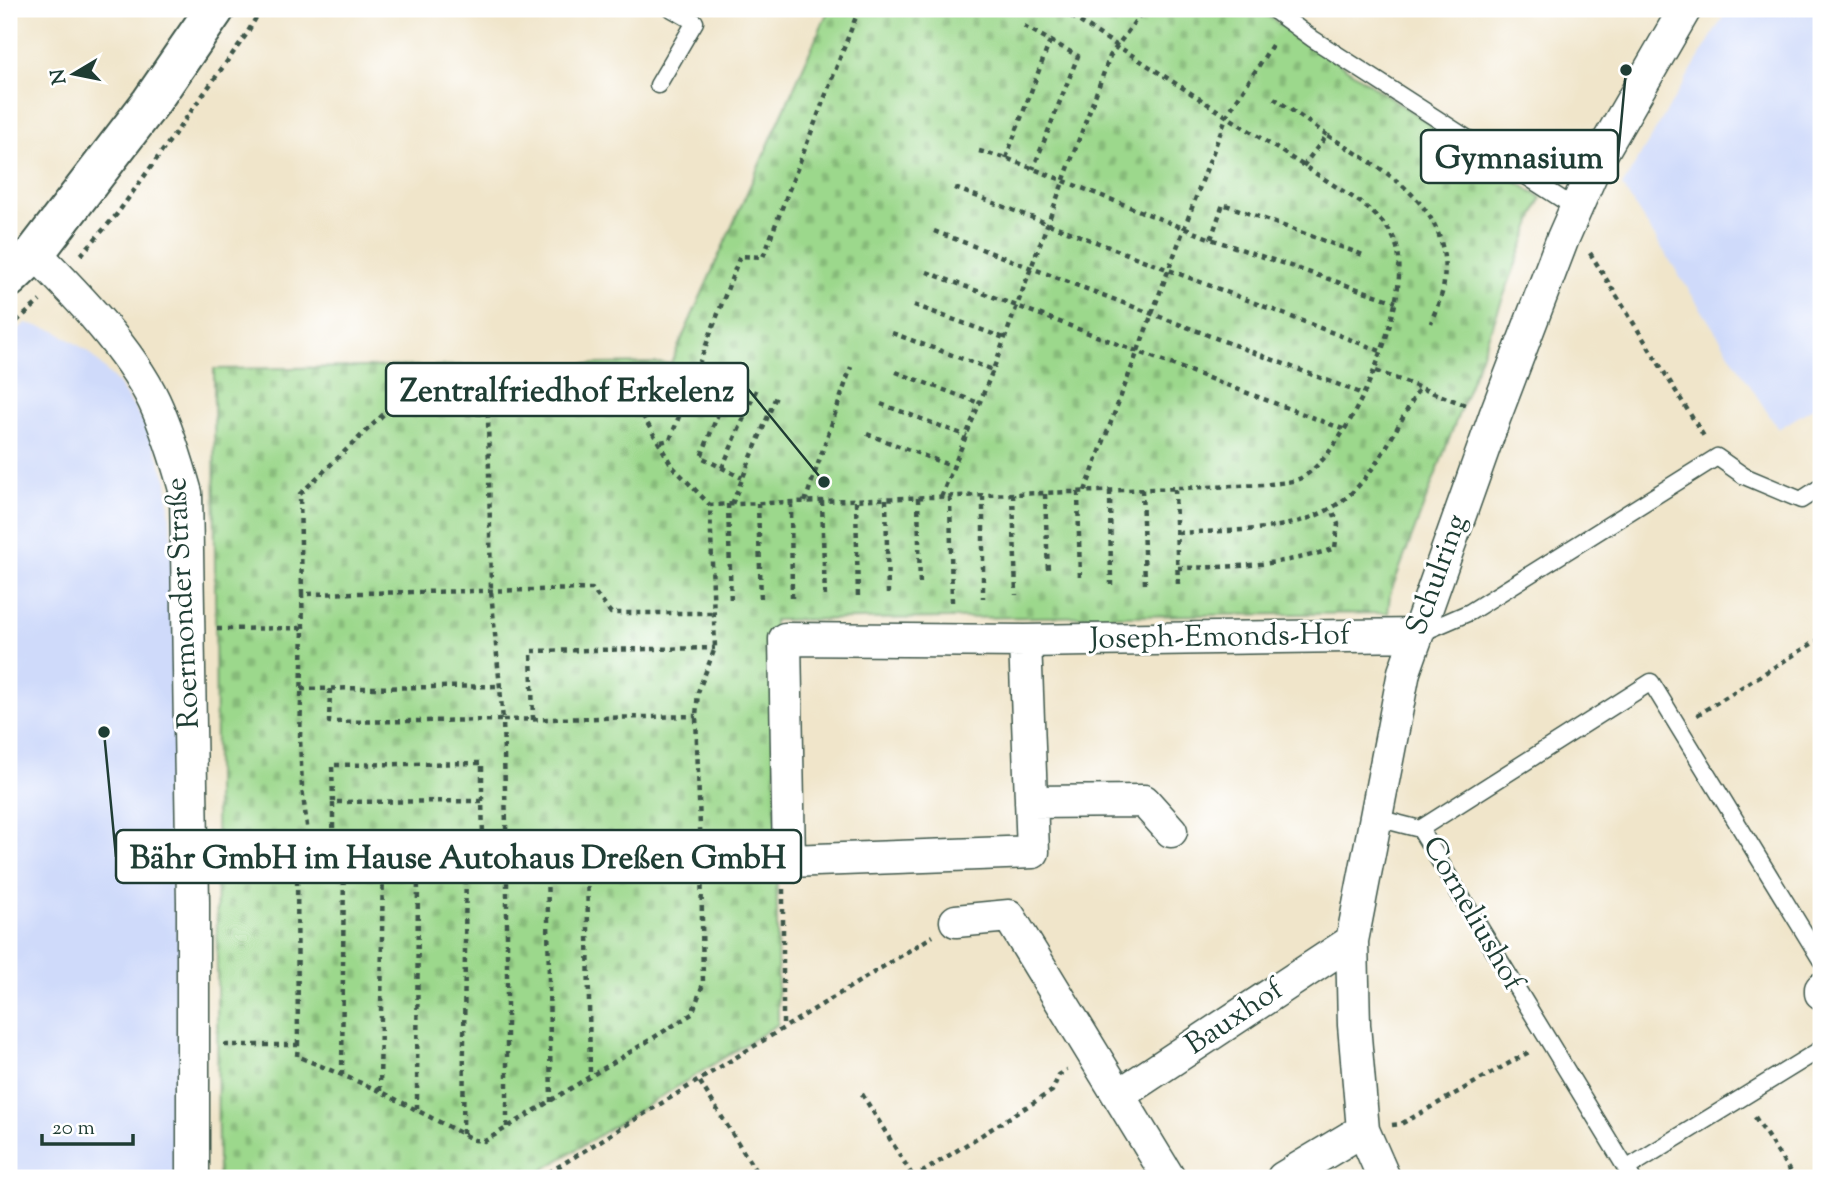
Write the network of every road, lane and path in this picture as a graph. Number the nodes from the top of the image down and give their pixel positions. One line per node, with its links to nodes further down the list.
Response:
1 (215, 9): 31 (main road, Roermonder Straße)
2 (672, 9): 14 (lane)
3 (859, 9): 60 (path)
4 (965, 9): 5 (path)
5 (981, 9)
6 (1060, 9): 13 (path)
7 (1144, 9): 13 (path)
8 (1272, 9): 24 (lane)
9 (1685, 9): 24 (street, Schulring)
10 (1024, 26): 11 (path)
11 (1050, 41): 19 (path); 21 (path)
12 (1274, 42): 16 (path)
13 (1119, 47): 16 (path); 22 (path)
14 (658, 85)
15 (1274, 98): 17 (path)
16 (1227, 115): 20 (path); 26 (path)
17 (1327, 135): 20 (path); 39 (path)
18 (979, 151): 19 (path)
19 (1006, 158): 21 (path)
20 (1303, 166): 35 (path)
21 (1033, 169): 22 (path)
22 (1064, 181): 25 (path); 26 (path)
23 (955, 188): 25 (path)
24 (1577, 209): 28 (street, Schulring)
25 (1046, 222): 32 (path); 33 (path)
26 (1185, 227): 29 (path); 33 (path)
27 (934, 231): 32 (path)
28 (1563, 238): 56 (street, Schulring); 61 (path)
29 (1211, 239): 30 (path); 35 (path)
30 (1366, 256)
31 (22, 266): 107 (street, Roermonder Straße)
32 (1029, 266): 37 (path); 38 (path)
33 (1168, 269): 38 (path); 42 (path)
34 (927, 272): 37 (path)
35 (1396, 302): 42 (path)
36 (914, 305): 41 (path)
37 (1016, 306): 41 (path); 43 (path)
38 (1153, 313): 43 (path); 52 (path)
39 (1431, 323)
40 (892, 333): 45 (path)
41 (1004, 338): 45 (path)
42 (1382, 352): 46 (path)
43 (1137, 354): 57 (path); 68 (path)
44 (851, 367): 80 (path)
45 (993, 370): 53 (path)
46 (1376, 371): 49 (path); 52 (path)
47 (896, 372): 53 (path)
48 (733, 376): 63 (path)
49 (1420, 387): 56 (path); 85 (path)
50 (757, 388): 63 (path)
51 (777, 394): 64 (path)
52 (1363, 394): 57 (path)
53 (979, 403): 59 (path)
54 (881, 404): 59 (path)
55 (488, 414): 60 (path); 94 (path); 95 (path)
56 (1495, 416): 108 (street, Schulring)
57 (1343, 429): 67 (path)
58 (867, 434): 62 (path)
59 (967, 436): 62 (path)
60 (661, 442): 84 (path)
61 (1717, 457): 65 (lane); 108 (lane)
62 (954, 467): 76 (path)
63 (722, 468): 64 (path)
64 (742, 478): 83 (path)
65 (1821, 487)
66 (1142, 489): 67 (path); 69 (path); 90 (path)
67 (1175, 489): 86 (path)
68 (1086, 491): 69 (path); 70 (path)
69 (1110, 491): 91 (path)
70 (1078, 492): 72 (path); 89 (path)
71 (1013, 494): 72 (path); 73 (path); 97 (path)
72 (1045, 494): 88 (path)
73 (983, 496): 74 (path); 98 (path)
74 (950, 497): 76 (path); 103 (path)
75 (918, 498): 76 (path); 77 (path); 93 (path)
76 (941, 498)
77 (886, 499): 78 (path); 96 (path)
78 (856, 500): 79 (path); 101 (path)
79 (822, 501): 80 (path); 100 (path)
80 (805, 502): 82 (path)
81 (758, 503): 82 (path); 83 (path); 102 (path)
82 (791, 503): 99 (path)
83 (730, 504): 84 (path); 104 (path)
84 (710, 505): 105 (path)
85 (1332, 509): 86 (path); 87 (path)
86 (1178, 533): 87 (path)
87 (1178, 568): 92 (path)
88 (1048, 572)
89 (1080, 581)
90 (1145, 584)
91 (1111, 586)
92 (1178, 586)
93 (920, 588)
94 (491, 591): 95 (path); 105 (path); 112 (path)
95 (302, 594): 106 (path)
96 (888, 594)
97 (1016, 595)
98 (983, 598)
99 (792, 599)
100 (825, 599)
101 (858, 599)
102 (761, 601)
103 (952, 601)
104 (731, 604)
105 (715, 613): 111 (path)
106 (303, 628): 107 (path); 113 (path)
107 (189, 629): 161 (street, Roermonder Straße)
108 (1416, 635): 110 (street, Joseph-Emonds-Hof); 122 (street, Schulring)
109 (1821, 638): 118 (path)
110 (1025, 641): 121 (street); 136 (street, Joseph-Emonds-Hof)
111 (715, 648): 115 (path); 117 (path)
112 (503, 686): 114 (path); 116 (path)
113 (301, 689): 114 (path); 127 (path)
114 (330, 689): 116 (path)
115 (696, 716): 117 (path); 128 (path)
116 (503, 720): 117 (path); 134 (path)
117 (533, 720)
118 (1678, 726): 123 (lane, Corneliushof); 140 (lane, Corneliushof)
119 (482, 800): 120 (path); 120 (path); 125 (path)
120 (332, 802): 126 (path)
121 (1031, 802): 124 (street); 136 (street)
122 (1377, 818): 123 (lane); 139 (street, Schulring)
123 (1420, 829): 142 (lane, Corneliushof)
124 (1171, 831)
125 (483, 834): 126 (path); 134 (path)
126 (333, 838): 127 (path)
127 (309, 841): 137 (path)
128 (701, 855): 129 (path); 148 (path)
129 (587, 857): 131 (path); 148 (path)
130 (466, 858): 133 (path); 134 (path); 158 (path)
131 (547, 858): 134 (path); 154 (path)
132 (383, 859): 133 (path); 135 (path); 150 (path)
133 (418, 859): 155 (path)
134 (507, 860): 156 (path)
135 (344, 861): 137 (path); 147 (path)
136 (789, 861): 141 (path)
137 (297, 863): 144 (path)
138 (956, 921): 141 (path); 146 (street)
139 (1352, 941): 152 (street, Bauxhof); 157 (street, Schulring)
140 (1821, 960)
141 (783, 1029): 149 (path)
142 (1548, 1041): 157 (path); 160 (lane, Corneliushof)
143 (223, 1045): 144 (path)
144 (298, 1045): 147 (path)
145 (1821, 1049): 153 (lane, Corneliushof)
146 (1093, 1053): 152 (street); 164 (path)
147 (342, 1075): 150 (path)
148 (590, 1077): 154 (path)
149 (700, 1082): 162 (path); 163 (path)
150 (380, 1091): 155 (path)
151 (862, 1094): 164 (path)
152 (1119, 1095): 165 (street)
153 (1743, 1097): 160 (lane, Corneliushof); 168 (path)
154 (551, 1102): 156 (path)
155 (417, 1110): 158 (path)
156 (507, 1127): 158 (path)
157 (1363, 1130): 166 (street); 167 (street, Schulring)
158 (463, 1133)
159 (1821, 1172): 169 (path)
160 (1629, 1173)
161 (193, 1178)
162 (540, 1178)
163 (760, 1178)
164 (913, 1178)
165 (1169, 1178)
166 (1283, 1178)
167 (1384, 1178)
168 (1794, 1178)
169 (1810, 1178)

